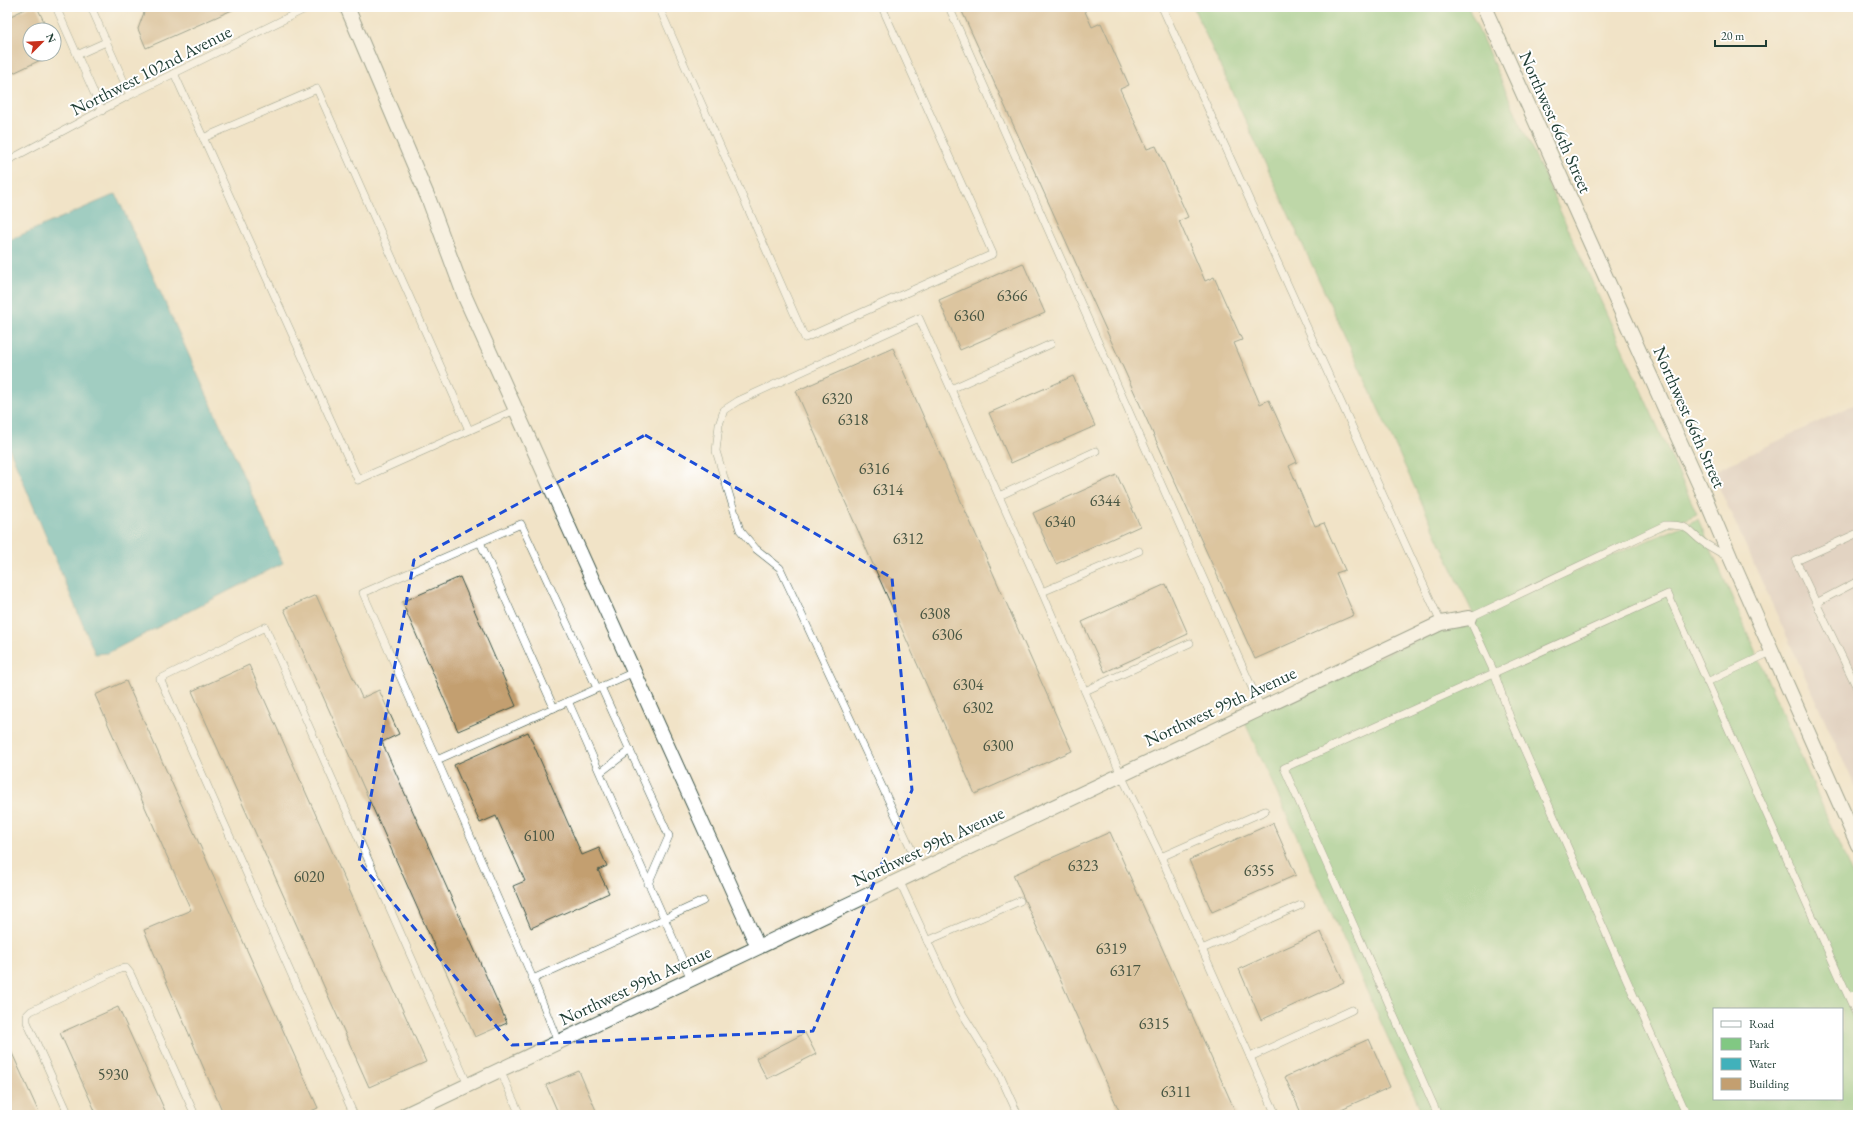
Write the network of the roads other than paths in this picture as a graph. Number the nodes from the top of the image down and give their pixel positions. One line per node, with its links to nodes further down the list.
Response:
1 (56, 7): 11 (lane)
2 (91, 7): 10 (lane)
3 (309, 7): 12 (lane, Northwest 102nd Avenue)
4 (346, 7): 19 (street)
5 (659, 7): 6 (lane)
6 (882, 7)
7 (949, 7): 42 (lane)
8 (1162, 7): 31 (lane)
9 (1484, 7): 26 (street, Northwest 66th Street)
10 (106, 42): 11 (lane); 13 (lane)
11 (77, 54): 14 (lane)
12 (174, 73): 13 (lane, Northwest 102nd Avenue); 15 (lane)
13 (130, 95): 14 (lane, Northwest 102nd Avenue)
14 (102, 111): 16 (lane, Northwest 102nd Avenue)
15 (204, 138): 20 (lane); 20 (lane)
16 (7, 161)
17 (1051, 344): 18 (lane)
18 (951, 389): 22 (lane); 50 (lane)
19 (516, 410): 20 (lane); 34 (street)
20 (469, 430)
21 (1096, 451): 22 (lane)
22 (998, 496): 28 (lane)
23 (1858, 532): 29 (lane)
24 (480, 542): 37 (lane); 41 (lane); 44 (lane)
25 (1139, 551): 28 (lane)
26 (1731, 559): 30 (lane); 33 (street, Northwest 66th Street)
27 (1858, 581): 29 (lane)
28 (1042, 592): 39 (lane)
29 (1816, 603): 38 (lane)
30 (1469, 618): 31 (street, Northwest 99th Avenue); 35 (lane)
31 (1441, 623): 42 (street, Northwest 99th Avenue)
32 (1190, 643): 39 (lane)
33 (1772, 652): 36 (lane); 48 (street, Northwest 66th Street)
34 (634, 672): 37 (lane); 58 (street)
35 (1494, 672): 36 (lane); 77 (lane); 78 (lane)
36 (1707, 682): 63 (lane)
37 (599, 688): 40 (lane); 43 (lane)
38 (1858, 690)
39 (1085, 691): 46 (lane)
40 (568, 701): 41 (lane); 45 (lane)
41 (554, 708): 44 (lane)
42 (1261, 708): 46 (street, Northwest 99th Avenue)
43 (630, 750): 45 (lane); 52 (lane)
44 (437, 760): 60 (lane)
45 (601, 772): 52 (lane)
46 (1121, 775): 49 (lane); 50 (street, Northwest 99th Avenue)
47 (1265, 810): 49 (lane)
48 (1858, 845)
49 (1161, 857): 59 (lane)
50 (921, 870): 51 (street, Northwest 99th Avenue)
51 (899, 880): 57 (lane); 58 (street, Northwest 99th Avenue)
52 (648, 884): 56 (lane)
53 (703, 901): 56 (lane)
54 (1020, 901): 57 (lane)
55 (1301, 905): 59 (lane)
56 (664, 920): 60 (lane); 61 (lane)
57 (927, 941): 75 (lane)
58 (758, 947): 61 (street, Northwest 99th Avenue)
59 (1202, 949): 67 (lane)
60 (533, 979): 66 (lane)
61 (691, 979): 66 (street, Northwest 99th Avenue)
62 (1858, 993): 63 (lane)
63 (1849, 997): 65 (lane)
64 (1352, 1010): 67 (lane)
65 (1858, 1018)
66 (558, 1042): 68 (street, Northwest 99th Avenue)
67 (1250, 1057): 76 (lane)
68 (500, 1070): 69 (street, Northwest 99th Avenue); 74 (lane)
69 (468, 1085): 72 (lane); 73 (street, Northwest 99th Avenue)
70 (69, 1115): 71 (lane)
71 (195, 1115)
72 (354, 1115)
73 (405, 1115)
74 (520, 1115)
75 (1018, 1115)
76 (1276, 1115)
77 (1438, 1115)
78 (1687, 1115)

